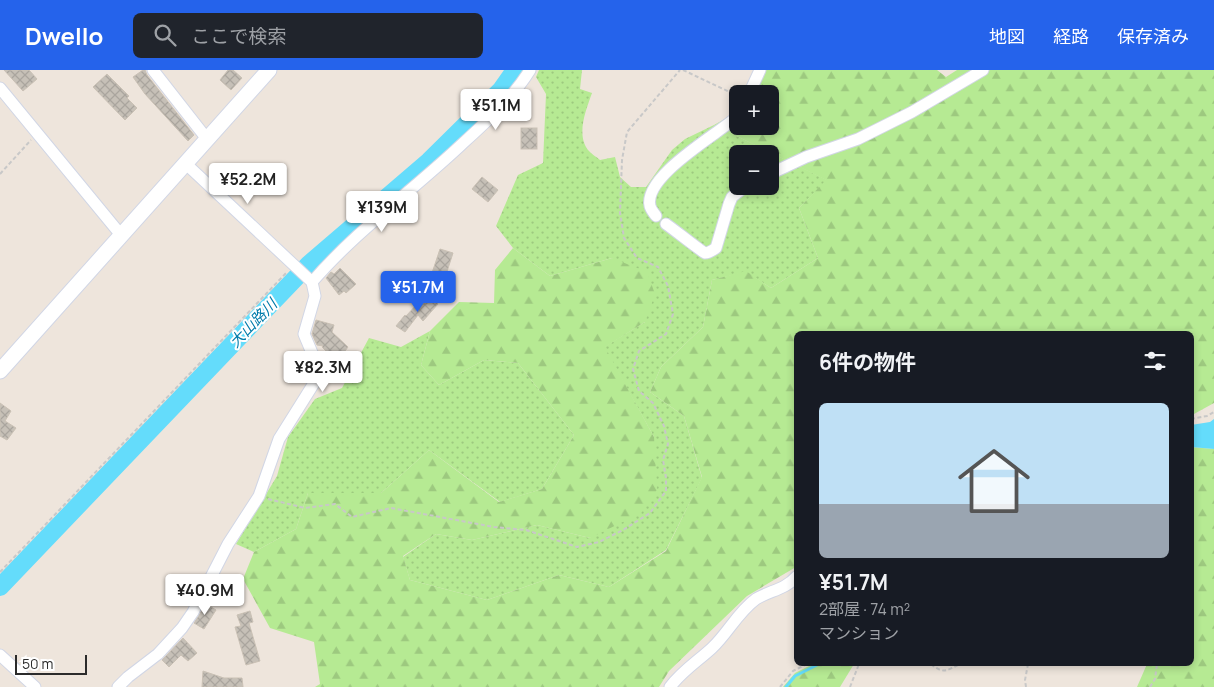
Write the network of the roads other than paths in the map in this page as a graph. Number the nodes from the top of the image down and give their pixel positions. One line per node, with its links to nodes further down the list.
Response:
1 (153, 70): 9 (street)
2 (268, 70): 9 (street)
3 (530, 70): 16 (street)
4 (760, 70): 6 (street)
5 (983, 70): 11 (street)
6 (753, 85)
7 (0, 88): 15 (street)
8 (729, 123): 13 (street)
9 (207, 139): 10 (street)
10 (185, 164): 15 (street); 16 (street)
11 (779, 170)
12 (735, 195): 14 (street)
13 (656, 216)
14 (666, 224)
15 (121, 235): 17 (street)
16 (310, 280): 21 (street)
17 (0, 371)
18 (794, 579): 22 (street)
19 (0, 655): 20 (street)
20 (35, 687)
21 (118, 687)
22 (670, 687)

